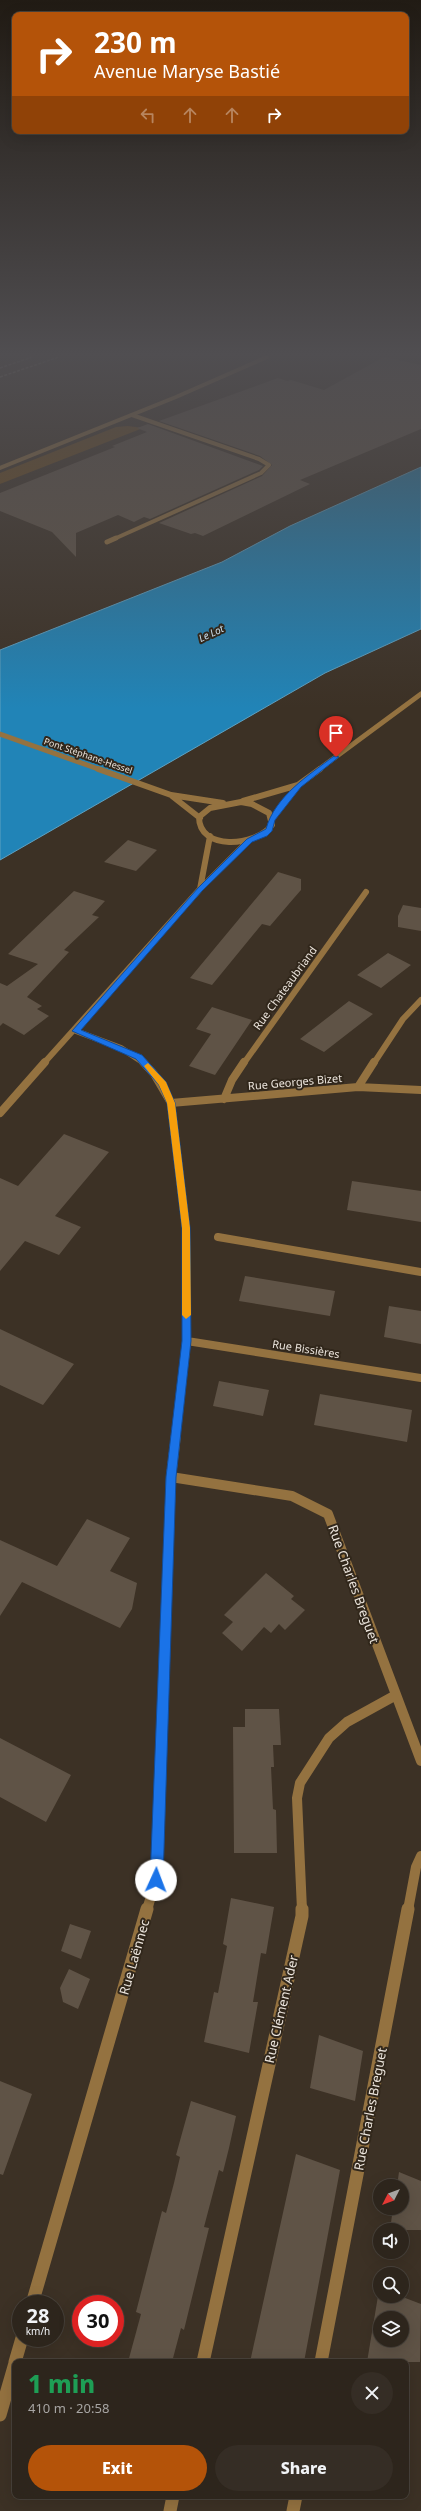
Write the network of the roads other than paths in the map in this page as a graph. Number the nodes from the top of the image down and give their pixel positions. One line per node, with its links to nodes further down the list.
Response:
1 (258, 474): 2 (street)
2 (106, 542)
3 (421, 694): 5 (street)
4 (0, 734): 6 (street, Pont Stéphane-Hessel)
5 (298, 785): 8 (street); 10 (street)
6 (171, 795): 7 (street); 9 (street)
7 (223, 802): 8 (street); 9 (street)
8 (241, 802): 10 (street)
9 (200, 818): 11 (street)
10 (272, 819): 12 (street)
11 (210, 836): 12 (street); 13 (street)
12 (249, 840): 13 (street)
13 (200, 889): 16 (street)
14 (366, 892): 19 (street, Rue Chateaubriand)
15 (421, 1000): 17 (street)
16 (76, 1031): 20 (street, Rue Laënnec); 21 (street)
17 (358, 1087): 18 (street, Rue Georges Bizet); 19 (street, Rue Georges Bizet)
18 (421, 1090)
19 (224, 1099): 20 (street, Rue Georges Bizet)
20 (171, 1103): 24 (street, Rue Laënnec)
21 (0, 1113)
22 (218, 1237): 23 (street)
23 (421, 1272)
24 (187, 1341): 25 (street, Rue Bissières); 26 (street, Rue Laënnec)
25 (421, 1378)
26 (171, 1477): 27 (street, Rue Charles Breguet); 30 (street, Rue Laënnec)
27 (396, 1695): 28 (street, Rue Charles Breguet); 33 (street, Rue Clément Ader)
28 (421, 1761)
29 (421, 1856): 34 (street, Rue Charles Breguet)
30 (35, 2295)
31 (19, 2347): 32 (street)
32 (16, 2359)
33 (204, 2359)
34 (322, 2359)
35 (12, 2373): 36 (street)
36 (0, 2415)
37 (172, 2499): 39 (street)
38 (295, 2499): 40 (street)
39 (170, 2511)
40 (293, 2511)

